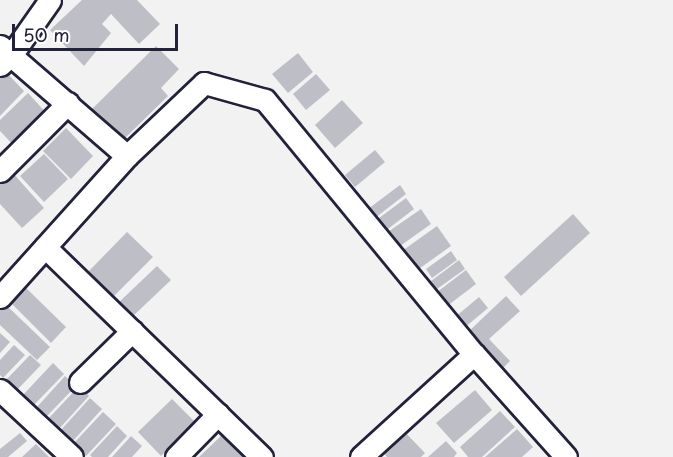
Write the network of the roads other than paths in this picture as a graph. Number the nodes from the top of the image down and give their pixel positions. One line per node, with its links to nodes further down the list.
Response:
1 (50, 0): 2 (street)
2 (4, 55): 3 (street)
3 (68, 103): 4 (street); 5 (street)
4 (127, 156): 6 (street); 9 (street)
5 (0, 171)
6 (45, 247): 7 (street); 8 (street)
7 (0, 297)
8 (132, 331): 10 (street); 12 (street)
9 (474, 354): 13 (street); 17 (street)
10 (80, 382)
11 (0, 390): 14 (street)
12 (218, 414): 15 (street); 16 (street)
13 (369, 454)
14 (72, 457)
15 (176, 457)
16 (262, 457)
17 (566, 457)

